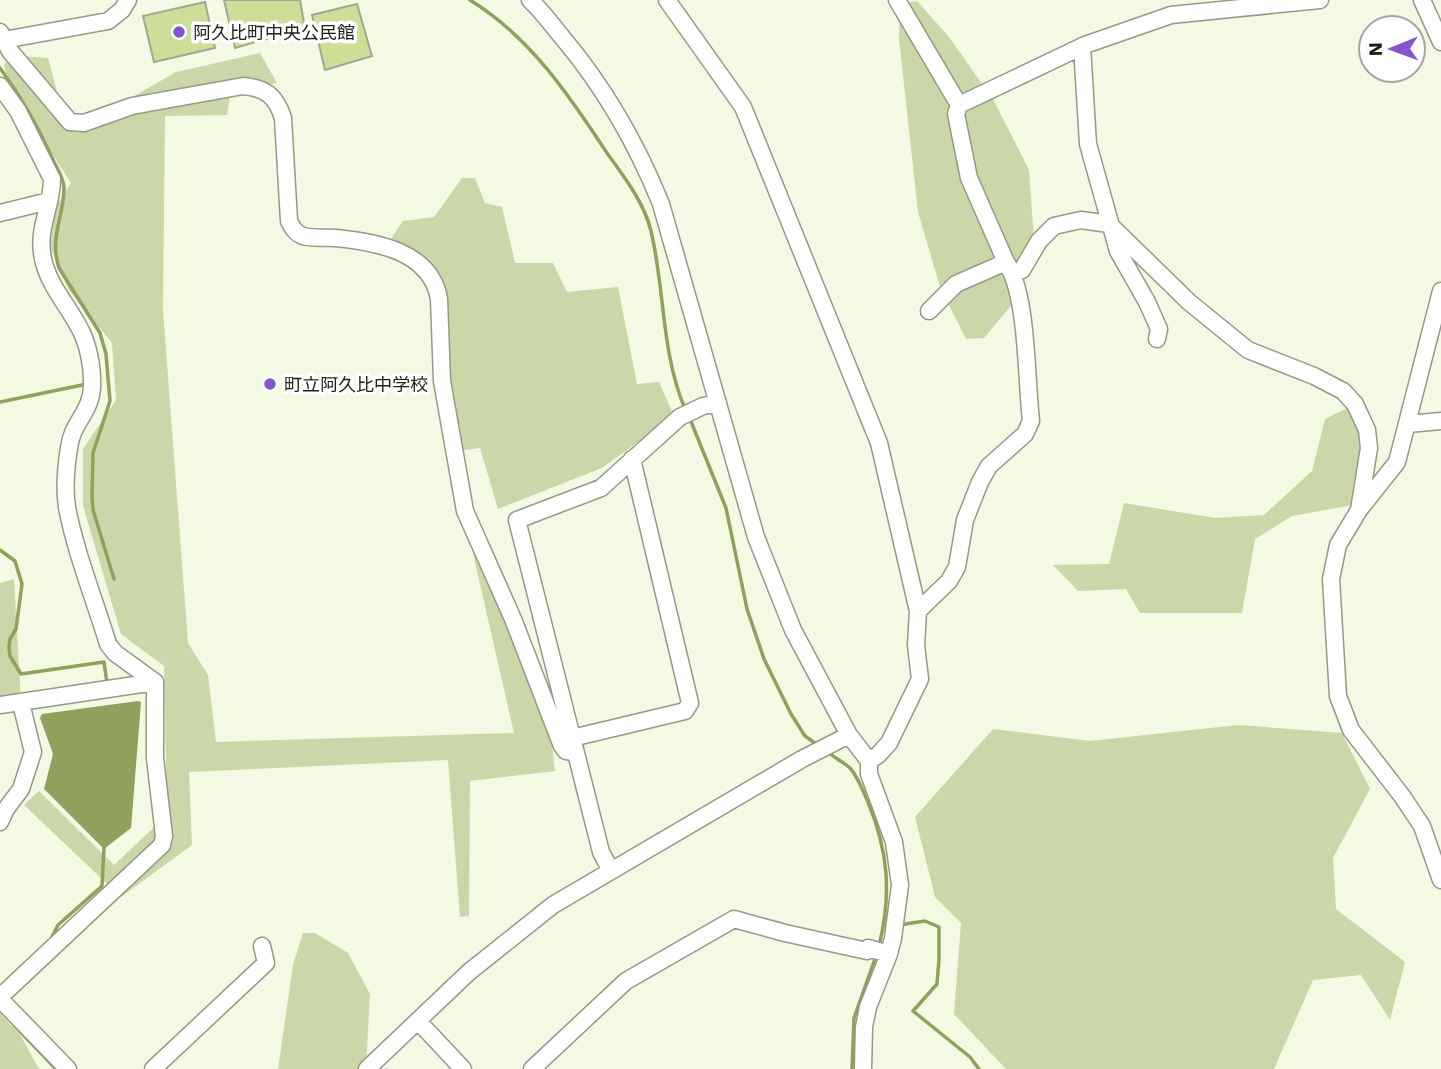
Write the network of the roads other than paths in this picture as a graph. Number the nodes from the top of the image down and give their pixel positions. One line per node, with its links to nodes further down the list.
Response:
1 (128, 0): 7 (street)
2 (530, 0): 19 (street)
3 (667, 0): 24 (street)
4 (897, 0): 11 (street)
5 (1320, 0): 9 (street)
6 (1422, 0): 8 (street)
7 (2, 36): 29 (street)
8 (1441, 42)
9 (1082, 46): 11 (street); 14 (street)
10 (0, 86): 12 (street)
11 (959, 105): 15 (street)
12 (49, 201): 13 (street); 25 (street)
13 (0, 213)
14 (1109, 224): 15 (street); 18 (street); 23 (street)
15 (1010, 268): 17 (street); 24 (street)
16 (1441, 291): 21 (street)
17 (929, 311)
18 (1157, 339)
19 (711, 405): 22 (street); 28 (street)
20 (1441, 421): 21 (street)
21 (1408, 424): 23 (street)
22 (632, 459): 29 (street); 29 (street)
23 (1359, 510): 32 (street)
24 (918, 611): 30 (street)
25 (155, 682): 26 (street); 36 (street)
26 (21, 703): 27 (street); 31 (street)
27 (0, 705)
28 (849, 736): 30 (street); 33 (street)
29 (574, 745): 33 (street)
30 (869, 761): 35 (street)
31 (0, 822)
32 (1439, 871)
33 (611, 872): 37 (street)
34 (262, 946): 39 (street)
35 (890, 954): 42 (street); 43 (street)
36 (0, 998): 38 (street)
37 (418, 1021): 40 (street); 41 (street)
38 (68, 1069)
39 (153, 1069)
40 (367, 1069)
41 (463, 1069)
42 (532, 1069)
43 (863, 1069)

